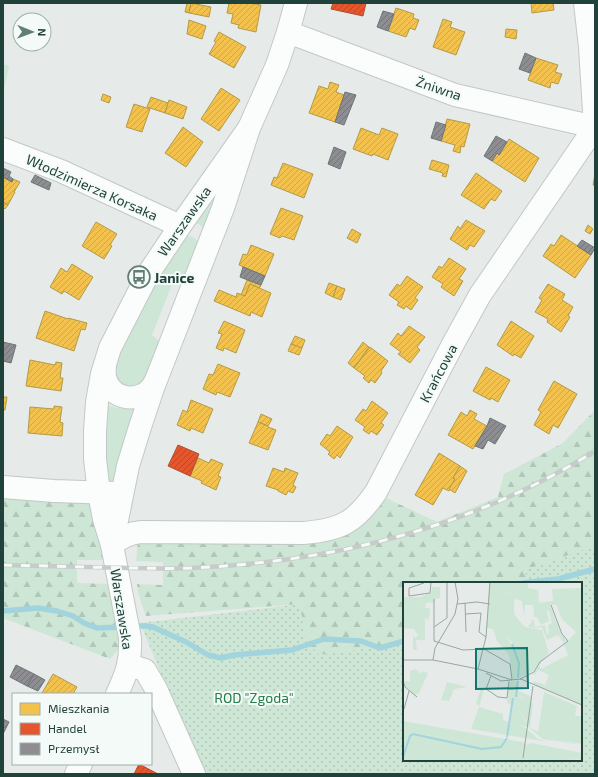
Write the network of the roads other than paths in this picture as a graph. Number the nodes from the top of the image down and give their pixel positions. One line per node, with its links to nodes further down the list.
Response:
1 (296, 3): 3 (street, Warszawska)
2 (585, 3): 4 (street)
3 (288, 32): 4 (street, Żniwna); 5 (street, Warszawska)
4 (595, 127): 13 (street, Krańcowa)
5 (249, 128): 7 (street, Warszawska); 9 (street, Warszawska)
6 (3, 149): 7 (street, Włodzimierza Korsaka)
7 (180, 226): 8 (street, Warszawska)
8 (106, 361): 9 (street, Warszawska); 11 (street, Warszawska)
9 (156, 378): 12 (street, Warszawska)
10 (3, 487): 11 (street)
11 (99, 492): 12 (street); 13 (street, Warszawska)
12 (122, 494): 13 (street, Warszawska)
13 (112, 545): 14 (street, Warszawska)
14 (129, 665): 15 (street, Warszawska); 18 (street)
15 (117, 693)
16 (80, 765): 17 (street)
17 (76, 774)
18 (194, 774)

